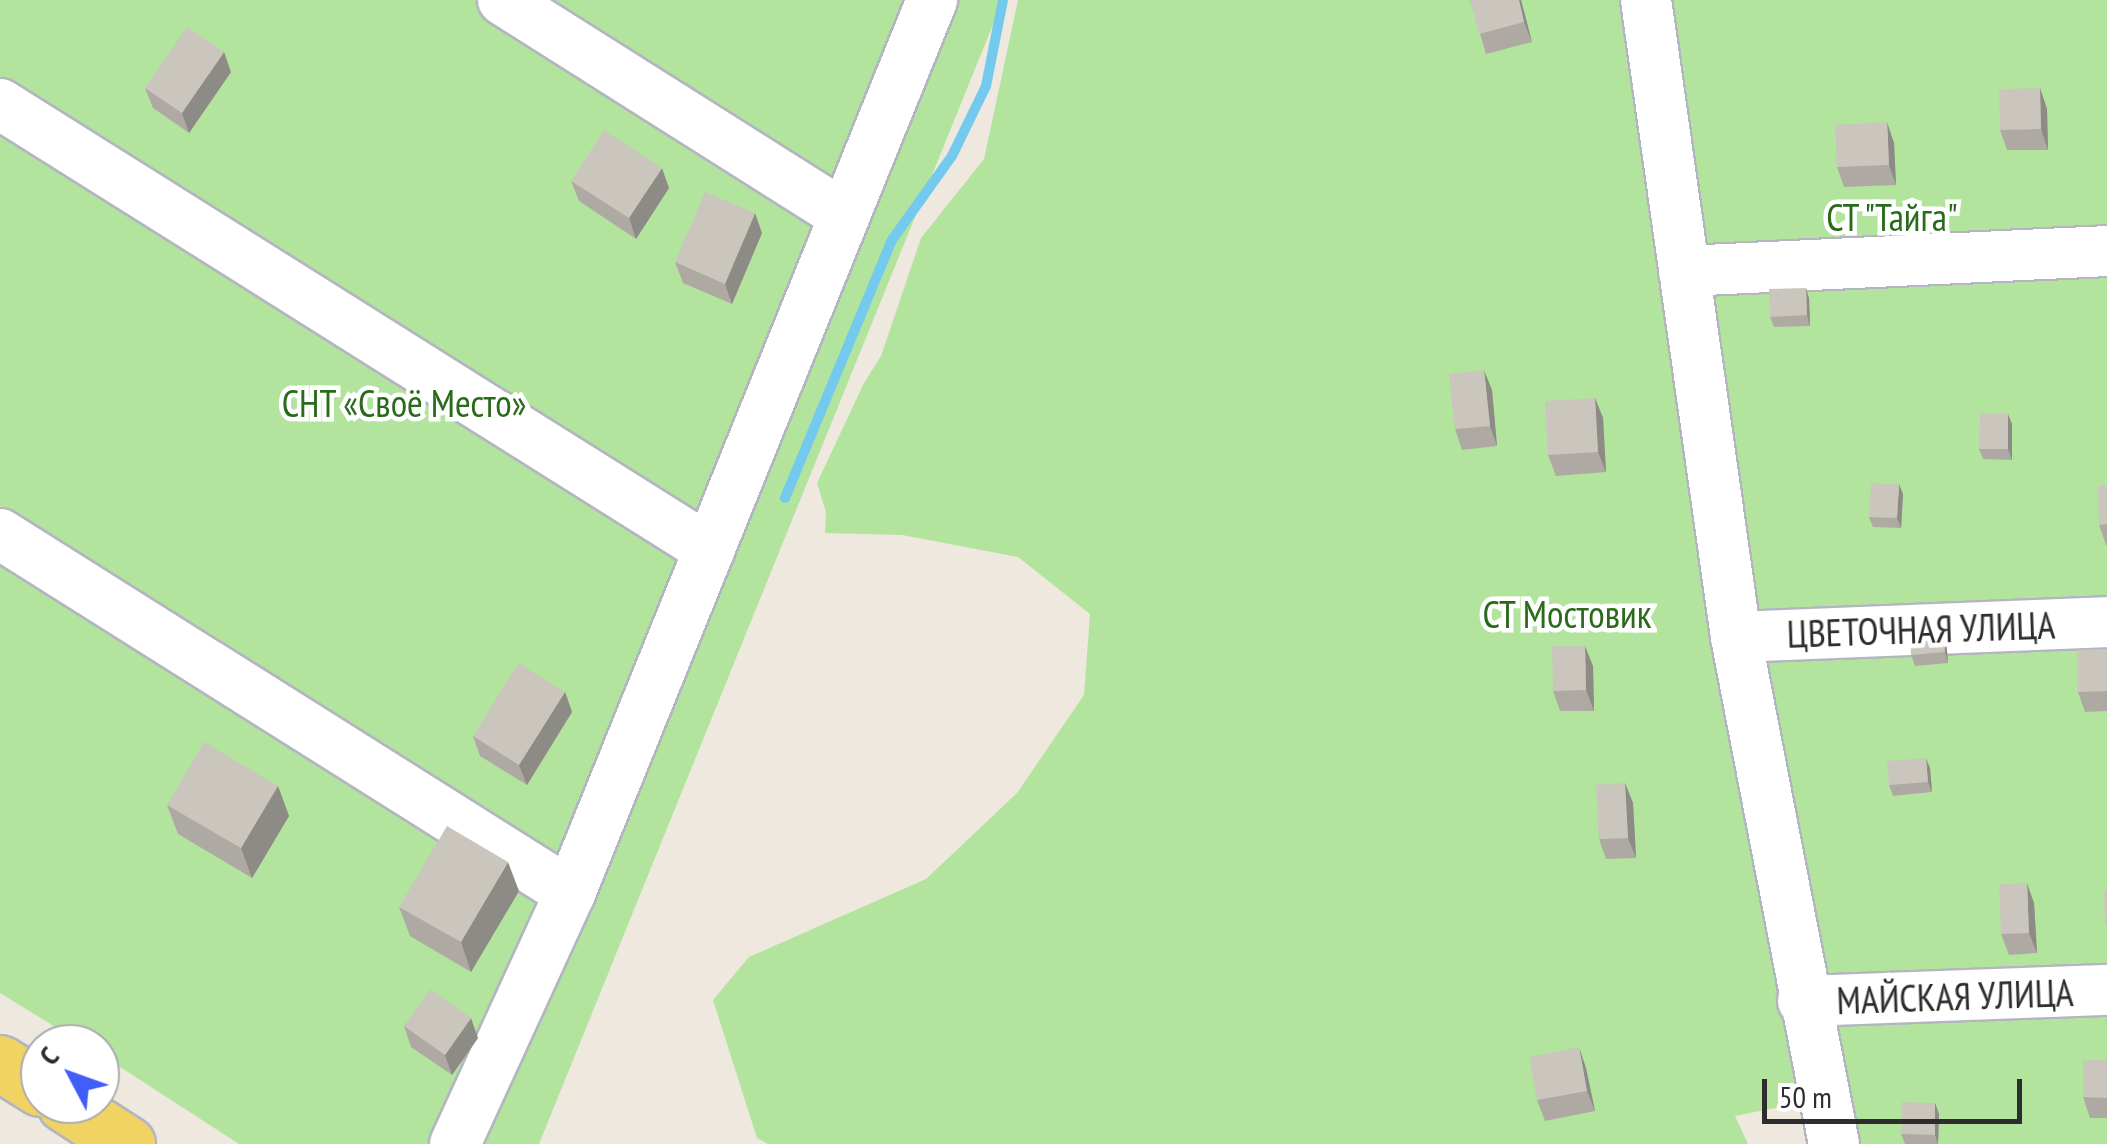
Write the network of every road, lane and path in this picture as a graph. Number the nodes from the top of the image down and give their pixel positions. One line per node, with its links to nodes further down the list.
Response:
1 (503, 0): 5 (street)
2 (932, 0): 5 (street)
3 (1646, 0): 7 (street)
4 (0, 104): 9 (street)
5 (845, 216): 9 (street)
6 (2107, 252): 7 (street)
7 (1684, 271): 11 (street)
8 (0, 534): 12 (street)
9 (710, 550): 12 (street)
10 (2107, 622): 11 (street, ЦВЕТОЧНАЯ УЛИЦА)
11 (1736, 636): 14 (street)
12 (570, 893): 17 (street)
13 (2107, 990): 14 (street, МАЙСКАЯ УЛИЦА)
14 (1803, 1001): 18 (street)
15 (96, 1124): 16 (main road)
16 (127, 1144)
17 (455, 1144)
18 (1834, 1144)

